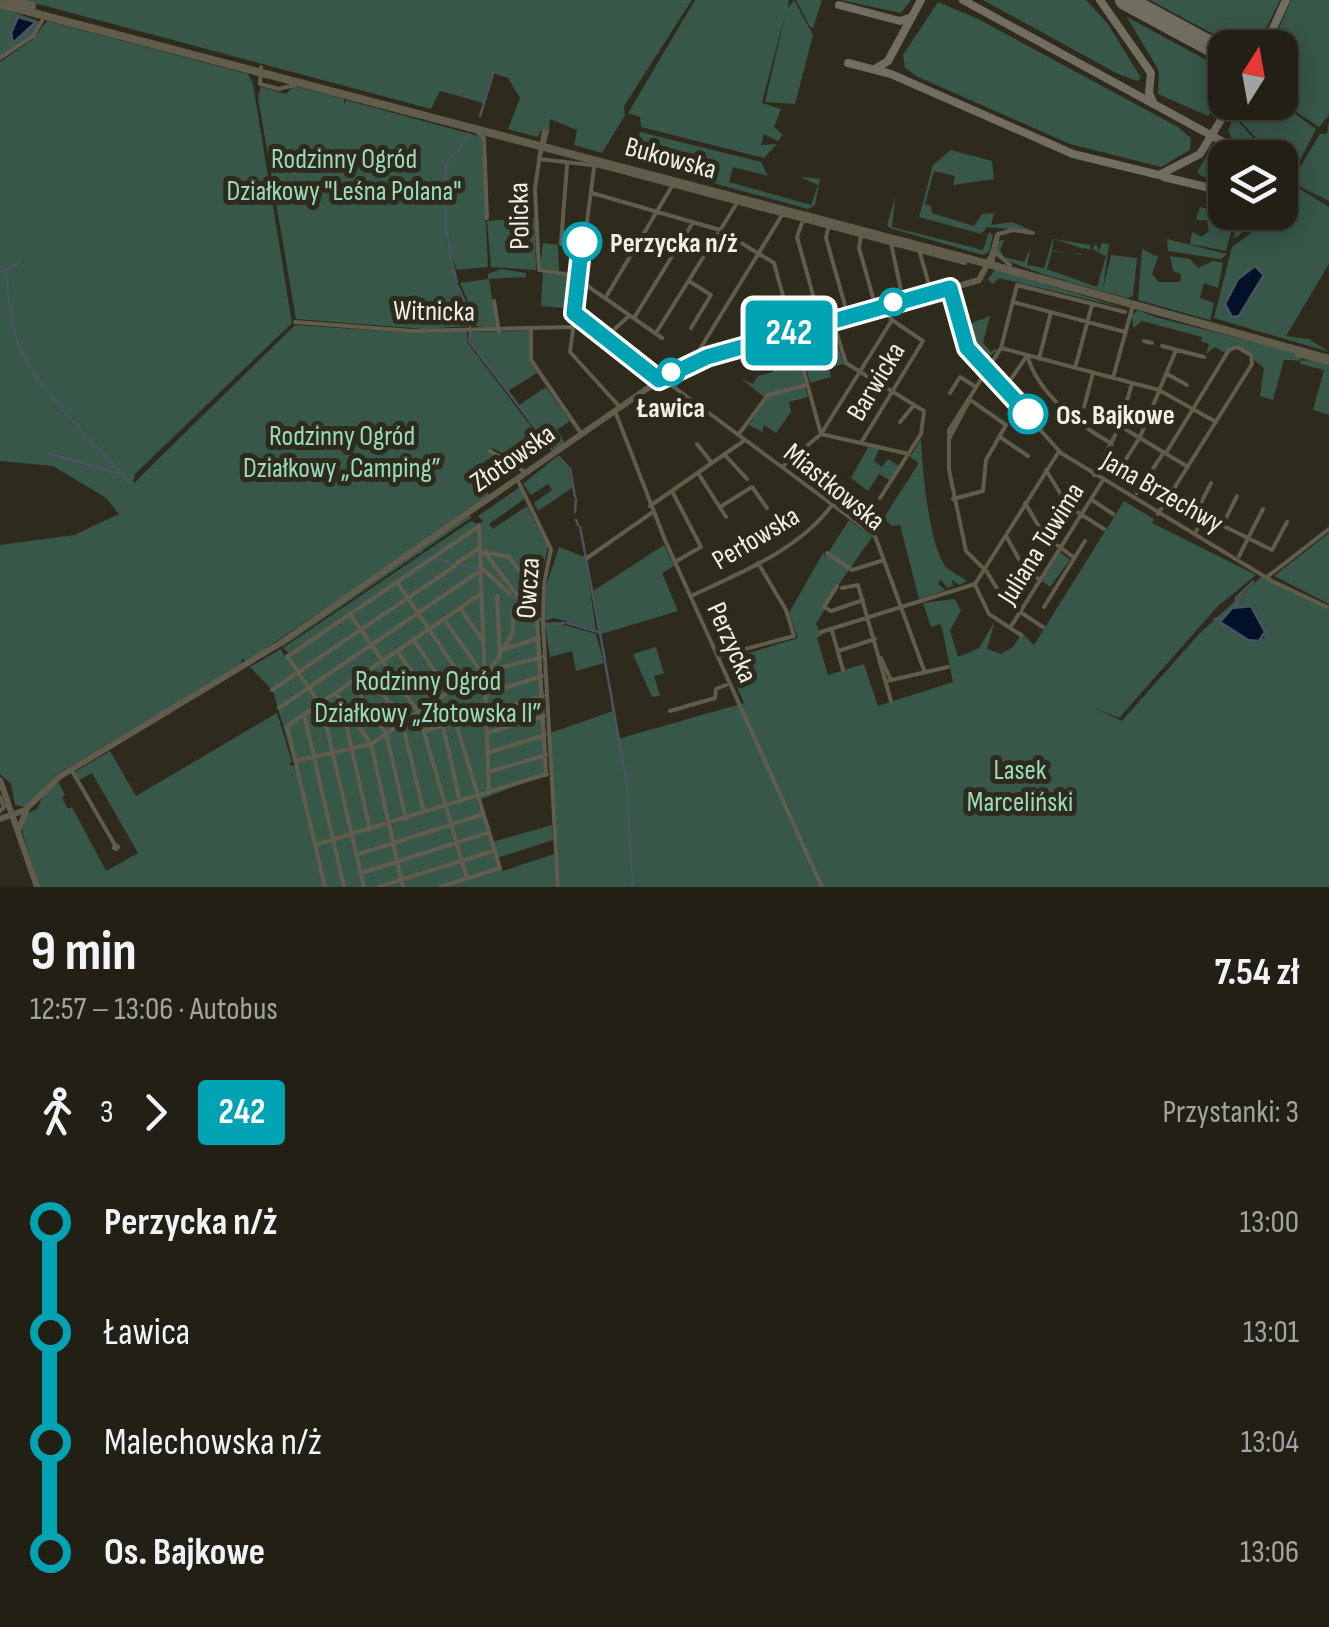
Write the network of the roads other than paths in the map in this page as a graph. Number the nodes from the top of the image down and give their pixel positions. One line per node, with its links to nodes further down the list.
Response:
1 (9, 3): 2 (main road, Bukowska); 3 (main road, Bukowska); 4 (main road)
2 (0, 4)
3 (57, 16): 5 (main road, Bukowska); 7 (main road, Bukowska)
4 (42, 22): 5 (main road); 6 (street)
5 (99, 30): 7 (main road, Bukowska)
6 (0, 58)
7 (260, 69): 8 (main road, Bukowska); 17 (street)
8 (543, 139): 9 (street, Policka); 28 (main road, Bukowska)
9 (539, 160): 10 (street, Bukowska); 30 (street, Policka)
10 (567, 165): 11 (street, Bukowska); 25 (street)
11 (594, 168): 12 (street, Bukowska); 13 (street, Perzycka)
12 (672, 186): 14 (street, Bukowska); 15 (street)
13 (592, 193): 15 (street); 25 (street, Perzycka)
14 (737, 202): 16 (street, Bukowska); 21 (street)
15 (656, 212): 19 (street); 34 (street)
16 (782, 215): 18 (street, Bukowska); 27 (street)
17 (487, 218)
18 (803, 220): 20 (street, Bukowska); 49 (street)
19 (692, 224): 21 (street); 43 (street)
20 (828, 227): 23 (street, Bukowska); 44 (street)
21 (720, 230): 27 (street); 31 (street)
22 (1033, 233): 28 (street)
23 (862, 236): 24 (street, Bukowska); 39 (street)
24 (891, 243): 26 (street, Bukowska); 35 (street)
25 (584, 251): 30 (street, Perzycka)
26 (921, 251): 29 (street, Bukowska); 33 (street)
27 (758, 254): 54 (street); 69 (street)
28 (991, 262): 32 (street, Złotowska); 40 (main road, Bukowska)
29 (965, 263)
30 (579, 278): 34 (street); 42 (street, Perzycka)
31 (688, 281): 52 (street); 56 (street)
32 (950, 287): 33 (street, Złotowska); 70 (street, Jana Brzechwy)
33 (930, 292): 35 (street, Złotowska)
34 (606, 297): 43 (street)
35 (903, 300): 39 (street, Złotowska)
36 (494, 301): 53 (street)
37 (1013, 302): 38 (street); 41 (street); 62 (street)
38 (1092, 305): 40 (street); 48 (street)
39 (879, 307): 44 (street, Złotowska); 46 (street)
40 (1130, 307): 55 (street); 68 (main road, Bukowska)
41 (1051, 312): 48 (street); 67 (street)
42 (575, 314): 50 (street, Perzycka); 57 (street, Miastkowska)
43 (632, 316): 56 (street); 57 (street)
44 (848, 316): 45 (street, Złotowska)
45 (833, 320): 49 (street, Złotowska); 72 (street)
46 (892, 320): 72 (street); 83 (street, Barwicka)
47 (295, 322): 53 (street, Witnicka)
48 (1088, 322): 55 (street); 71 (street)
49 (821, 324): 54 (street, Złotowska)
50 (572, 327): 51 (street, Witnicka); 89 (street, Perzycka)
51 (531, 328): 53 (street, Witnicka); 93 (street)
52 (692, 328)
53 (499, 332)
54 (794, 332): 69 (street, Złotowska); 79 (street)
55 (1126, 332): 75 (street)
56 (656, 334): 58 (street)
57 (607, 336): 76 (street, Miastkowska)
58 (662, 338)
59 (1144, 341): 60 (street)
60 (1152, 343)
61 (1162, 346): 63 (street)
62 (1000, 348): 65 (street); 70 (street)
63 (1176, 350): 66 (street); 74 (street)
64 (1298, 355): 68 (street)
65 (1027, 356): 67 (street); 77 (street); 101 (street)
66 (1204, 357)
67 (1039, 358): 71 (street)
68 (1329, 358)
69 (692, 362): 76 (street, Złotowska)
70 (988, 366): 81 (street); 104 (street, Jana Brzechwy)
71 (1075, 368): 73 (street)
72 (860, 372): 83 (street); 94 (street)
73 (1093, 373): 75 (street); 87 (street)
74 (1167, 374): 80 (street); 82 (street)
75 (1113, 378): 78 (street)
76 (659, 380): 89 (street, Złotowska); 95 (street, Miastkowska)
77 (1009, 382)
78 (1132, 383): 82 (street); 92 (street, Juliana Tuwima)
79 (808, 385): 94 (street); 95 (street)
80 (1187, 385)
81 (976, 387): 84 (street); 85 (street)
82 (1159, 390): 88 (street); 97 (street)
83 (892, 392): 86 (street); 99 (street, Barwicka)
84 (950, 393)
85 (969, 399): 96 (street); 126 (street)
86 (914, 405): 90 (street); 107 (street)
87 (1084, 408)
88 (1193, 408): 91 (street); 91 (street); 105 (street)
89 (618, 410): 93 (street, Złotowska); 130 (street, Perzycka)
90 (900, 422)
91 (1216, 422): 111 (street)
92 (1120, 426): 97 (street); 101 (street, Juliana Tuwima)
93 (582, 434): 115 (street, Złotowska)
94 (821, 434): 99 (street); 110 (street)
95 (738, 436): 98 (street, Miastkowska)
96 (1000, 437): 108 (street); 126 (street)
97 (1140, 437): 105 (street); 117 (street)
98 (745, 440): 106 (street); 110 (street, Miastkowska)
99 (861, 443): 102 (street)
100 (697, 444): 109 (street)
101 (1112, 444): 116 (street, Juliana Tuwima)
102 (895, 450): 107 (street); 112 (street)
103 (490, 451): 115 (street)
104 (1060, 452): 113 (street); 116 (street, Jana Brzechwy)
105 (1165, 452): 111 (street); 123 (street)
106 (724, 454): 109 (street); 118 (street)
107 (909, 454): 112 (street)
108 (1028, 456)
109 (712, 463): 114 (street)
110 (782, 466): 129 (street, Miastkowska)
111 (1188, 466): 138 (street)
112 (901, 467): 125 (street)
113 (1046, 470): 128 (street); 139 (street)
114 (698, 473): 122 (street); 132 (street)
115 (528, 474): 119 (street, Złotowska)
116 (1094, 474): 120 (street, Jana Brzechwy)
117 (1114, 478)
118 (747, 479)
119 (518, 480): 244 (street, Złotowska); 281 (street, Owcza)
120 (1103, 480): 127 (street, Juliana Tuwima); 138 (street, Jana Brzechwy)
121 (1211, 483): 136 (street)
122 (672, 491): 130 (street); 157 (street)
123 (1137, 493)
124 (1237, 496): 143 (street)
125 (880, 498)
126 (953, 499): 160 (street)
127 (1090, 500): 137 (street); 139 (street, Juliana Tuwima)
128 (1026, 503): 147 (street); 150 (street)
129 (832, 505): 156 (street, Miastkowska); 158 (street, Perłowska)
130 (650, 506): 135 (street, Perzycka)
131 (1183, 506): 136 (street)
132 (720, 507): 133 (street); 140 (street)
133 (767, 508)
134 (1263, 509): 148 (street)
135 (653, 512): 155 (street); 157 (street, Perzycka)
136 (1196, 513): 141 (street)
137 (1113, 514)
138 (1158, 514): 146 (street, Jana Brzechwy)
139 (1081, 515): 144 (street); 150 (street, Juliana Tuwima)
140 (726, 516)
141 (1204, 516): 143 (street); 146 (street)
142 (1288, 522): 148 (street)
143 (1222, 526): 148 (street)
144 (1104, 528)
145 (1329, 529): 161 (street)
146 (1195, 534): 153 (street, Jana Brzechwy)
147 (1006, 536): 160 (street); 162 (street)
148 (1248, 539): 153 (street)
149 (1085, 541): 154 (street)
150 (1060, 548): 154 (street); 162 (street, Juliana Tuwima)
151 (481, 551): 151 (street); 159 (street); 163 (street); 170 (street)
152 (826, 553): 156 (street)
153 (1239, 556): 161 (street, Jana Brzechwy)
154 (1073, 557): 165 (street)
155 (588, 558)
156 (884, 560): 176 (street, Miastkowska)
157 (675, 562): 169 (street, Perzycka)
158 (758, 563): 169 (street, Perłowska); 198 (street)
159 (481, 568): 166 (street); 167 (street); 178 (street)
160 (984, 569): 164 (street); 177 (street)
161 (1266, 577): 174 (street, Jana Brzechwy)
162 (1040, 581): 165 (street); 177 (street, Juliana Tuwima)
163 (397, 582): 170 (street); 179 (street)
164 (975, 584): 176 (street); 184 (street)
165 (1052, 590): 172 (street)
166 (482, 593): 173 (street); 193 (street)
167 (510, 594)
168 (497, 596): 199 (street)
169 (690, 596): 198 (street, Perzycka)
170 (407, 597): 178 (street); 185 (street)
171 (863, 600): 171 (street); 181 (street)
172 (1044, 607)
173 (460, 608): 180 (street); 193 (street)
174 (1329, 608)
175 (513, 610): 195 (street)
176 (899, 610): 181 (street); 204 (street, Miastkowska)
177 (1020, 612): 183 (street); 184 (street, Juliana Tuwima)
178 (418, 613): 186 (street); 194 (street)
179 (350, 614): 185 (street); 205 (street)
180 (444, 618): 186 (street); 207 (street)
181 (869, 619): 187 (street); 191 (street)
182 (537, 621): 190 (street)
183 (1043, 627)
184 (1010, 628): 189 (street)
185 (361, 629): 194 (street); 205 (street)
186 (429, 629): 192 (street); 210 (street)
187 (832, 631): 188 (street); 197 (street)
188 (821, 632)
189 (1021, 635)
190 (540, 638): 195 (street); 200 (street)
191 (875, 639): 197 (street); 211 (street)
192 (414, 640): 196 (street); 216 (street)
193 (484, 642): 207 (street)
194 (372, 644): 201 (street); 213 (street)
195 (506, 649): 199 (street)
196 (397, 650): 201 (street); 220 (street)
197 (838, 651): 203 (street)
198 (718, 656): 282 (street, Perzycka)
199 (500, 658): 207 (street)
200 (541, 658): 207 (street); 208 (street)
201 (382, 660): 206 (street); 225 (street)
202 (948, 667): 204 (street)
203 (844, 670)
204 (924, 670): 211 (street)
205 (298, 671): 213 (street); 214 (street)
206 (367, 671): 209 (street); 230 (street)
207 (482, 673): 210 (street); 217 (street)
208 (542, 676): 217 (street); 218 (street)
209 (352, 681): 215 (street); 234 (street)
210 (464, 681): 216 (street)
211 (889, 681): 219 (street)
212 (726, 685): 224 (street)
213 (308, 688): 221 (street); 222 (street)
214 (272, 690)
215 (335, 692): 221 (street); 237 (street)
216 (448, 692): 220 (street)
217 (486, 694): 227 (street)
218 (543, 696): 227 (street); 228 (street)
219 (891, 701)
220 (433, 702): 223 (street); 225 (street)
221 (319, 703): 226 (street); 239 (street)
222 (279, 708)
223 (446, 711)
224 (670, 711)
225 (418, 712): 230 (street); 233 (street)
226 (304, 714): 242 (street); 243 (street)
227 (486, 714): 229 (street); 235 (street)
228 (544, 716): 235 (street); 236 (street)
229 (456, 720): 232 (street); 249 (street)
230 (402, 722): 234 (street); 253 (street)
231 (346, 724): 238 (street)
232 (443, 726): 233 (street); 250 (street)
233 (424, 731): 251 (street)
234 (386, 733): 237 (street); 256 (street)
235 (486, 733): 240 (street)
236 (545, 735): 240 (street); 241 (street)
237 (370, 744): 238 (street); 257 (street)
238 (352, 749): 239 (street); 259 (street)
239 (333, 753): 242 (street); 261 (street)
240 (487, 753): 245 (street)
241 (546, 754): 245 (street); 247 (street)
242 (314, 757): 243 (street); 262 (street)
243 (296, 761): 266 (street)
244 (71, 770): 252 (street, Złotowska); 265 (street)
245 (488, 772): 247 (street)
246 (1, 779): 255 (street)
247 (489, 793): 249 (street)
248 (0, 797): 255 (street)
249 (475, 797): 250 (street); 254 (street)
250 (460, 802): 251 (street)
251 (443, 807): 253 (street); 258 (street)
252 (26, 811): 255 (street, Złotowska); 255 (street)
253 (424, 813): 256 (street)
254 (481, 815): 258 (street); 260 (street)
255 (9, 818): 274 (street)
256 (406, 819): 257 (street)
257 (388, 825): 259 (street); 264 (street)
258 (449, 826): 263 (street); 264 (street)
259 (370, 830): 261 (street)
260 (487, 832): 263 (street); 267 (street)
261 (352, 837): 262 (street); 268 (street)
262 (334, 841): 266 (street); 276 (street)
263 (455, 843): 269 (street); 270 (street)
264 (392, 844): 268 (street); 270 (street)
265 (114, 845)
266 (315, 845): 275 (street)
267 (494, 850): 269 (street); 272 (street)
268 (356, 855): 271 (street)
269 (460, 861): 272 (street); 273 (street)
270 (397, 862): 271 (street); 273 (street)
271 (361, 873): 277 (street)
272 (467, 878): 280 (street)
273 (401, 880): 278 (street); 279 (street)
274 (37, 887)
275 (325, 887)
276 (344, 887)
277 (364, 887)
278 (378, 887)
279 (403, 887)
280 (440, 887)
281 (558, 887)
282 (822, 887)

